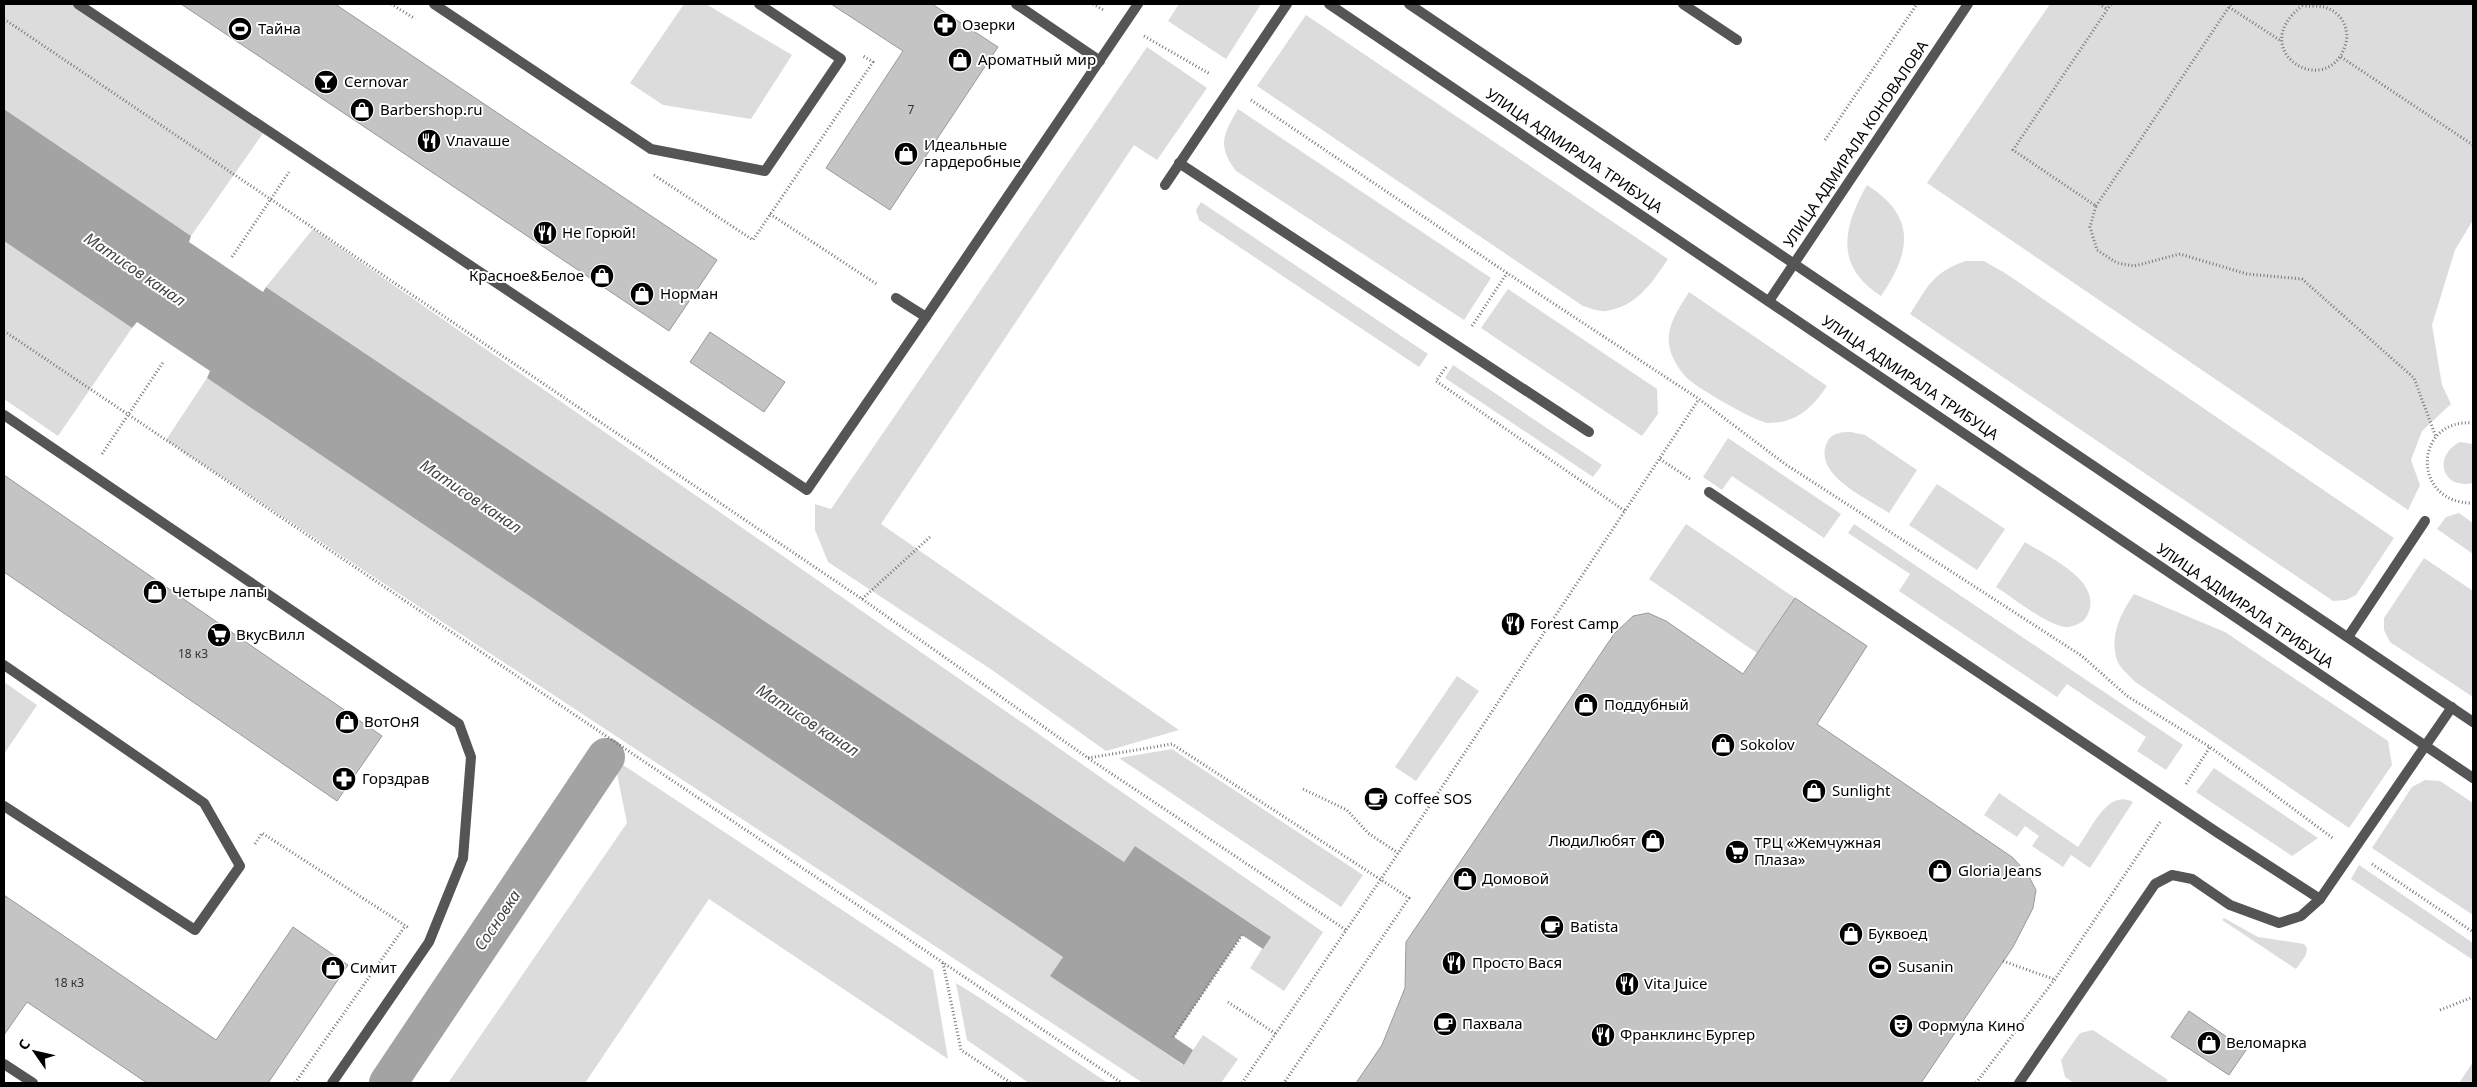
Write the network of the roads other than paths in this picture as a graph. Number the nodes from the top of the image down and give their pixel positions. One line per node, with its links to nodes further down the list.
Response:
1 (78, 4): 18 (street)
2 (434, 4): 3 (street)
3 (759, 4)
4 (1016, 4): 12 (street)
5 (1138, 4): 12 (street)
6 (1287, 4): 13 (street)
7 (1329, 4): 17 (street, УЛИЦА АДМИРАЛА ТРИБУЦА)
8 (1409, 4): 15 (street, УЛИЦА АДМИРАЛА ТРИБУЦА)
9 (1683, 4): 11 (street)
10 (1968, 4): 15 (street, УЛИЦА АДМИРАЛА КОНОВАЛОВА)
11 (1737, 40)
12 (1100, 61): 18 (street)
13 (1179, 163): 14 (street); 20 (street)
14 (1165, 185)
15 (1794, 264): 17 (street, УЛИЦА АДМИРАЛА КОНОВАЛОВА); 23 (street, УЛИЦА АДМИРАЛА ТРИБУЦА)
16 (896, 298): 18 (street)
17 (1768, 301): 27 (street, УЛИЦА АДМИРАЛА ТРИБУЦА)
18 (926, 317)
19 (4, 415): 33 (street)
20 (1589, 432)
21 (1709, 492): 30 (street)
22 (2425, 521): 23 (street)
23 (2348, 637): 25 (street, УЛИЦА АДМИРАЛА ТРИБУЦА)
24 (4, 666): 29 (street)
25 (2452, 707): 26 (street, УЛИЦА АДМИРАЛА ТРИБУЦА); 27 (street)
26 (2473, 722)
27 (2426, 746): 28 (street, УЛИЦА АДМИРАЛА ТРИБУЦА); 30 (street)
28 (2473, 778)
29 (4, 806)
30 (2320, 899): 34 (street)
31 (4, 1064): 32 (street)
32 (33, 1083)
33 (332, 1083)
34 (2019, 1083)

